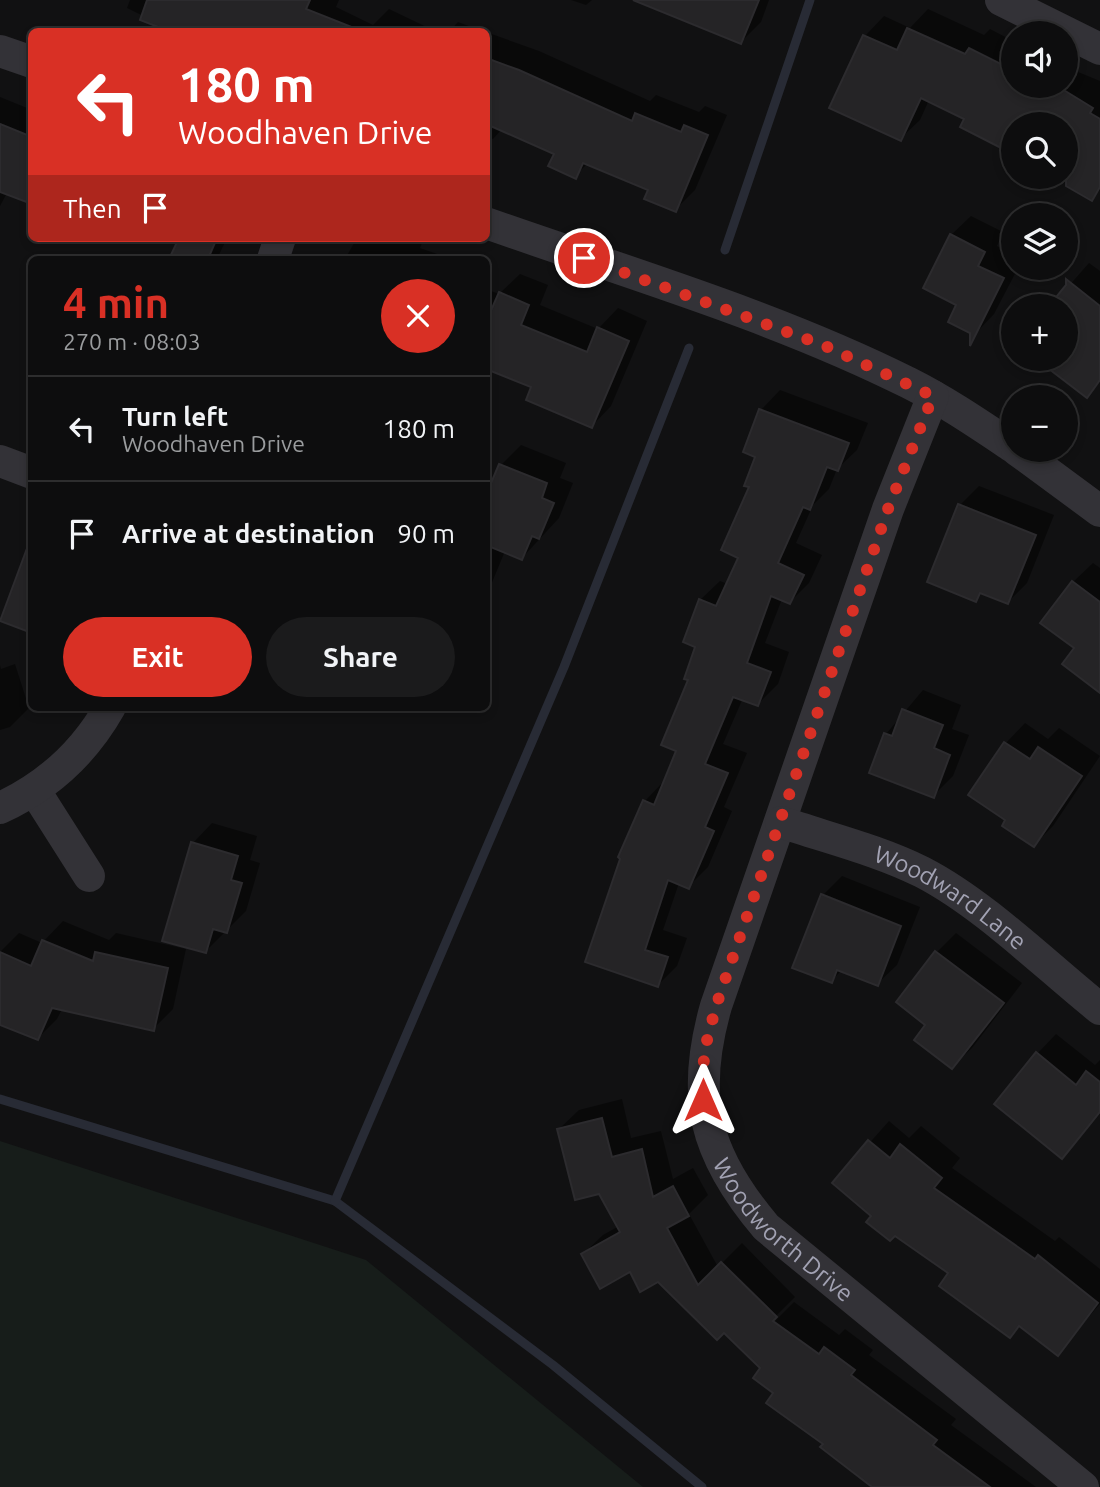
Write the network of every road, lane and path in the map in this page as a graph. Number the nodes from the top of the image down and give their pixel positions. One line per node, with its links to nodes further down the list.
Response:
1 (1001, 0): 2 (street)
2 (1100, 49)
3 (0, 51): 4 (street)
4 (28, 61)
5 (490, 224): 6 (street)
6 (933, 396): 7 (street); 15 (street, Woodworth Drive)
7 (1001, 439)
8 (0, 461): 10 (street)
9 (1037, 462): 11 (street)
10 (28, 471)
11 (1096, 499)
12 (107, 711): 13 (street)
13 (35, 791): 14 (street); 16 (street)
14 (0, 808)
15 (781, 822): 17 (street, Woodward Lane); 18 (street, Woodworth Drive)
16 (89, 876)
17 (1100, 1009)
18 (1083, 1487)

